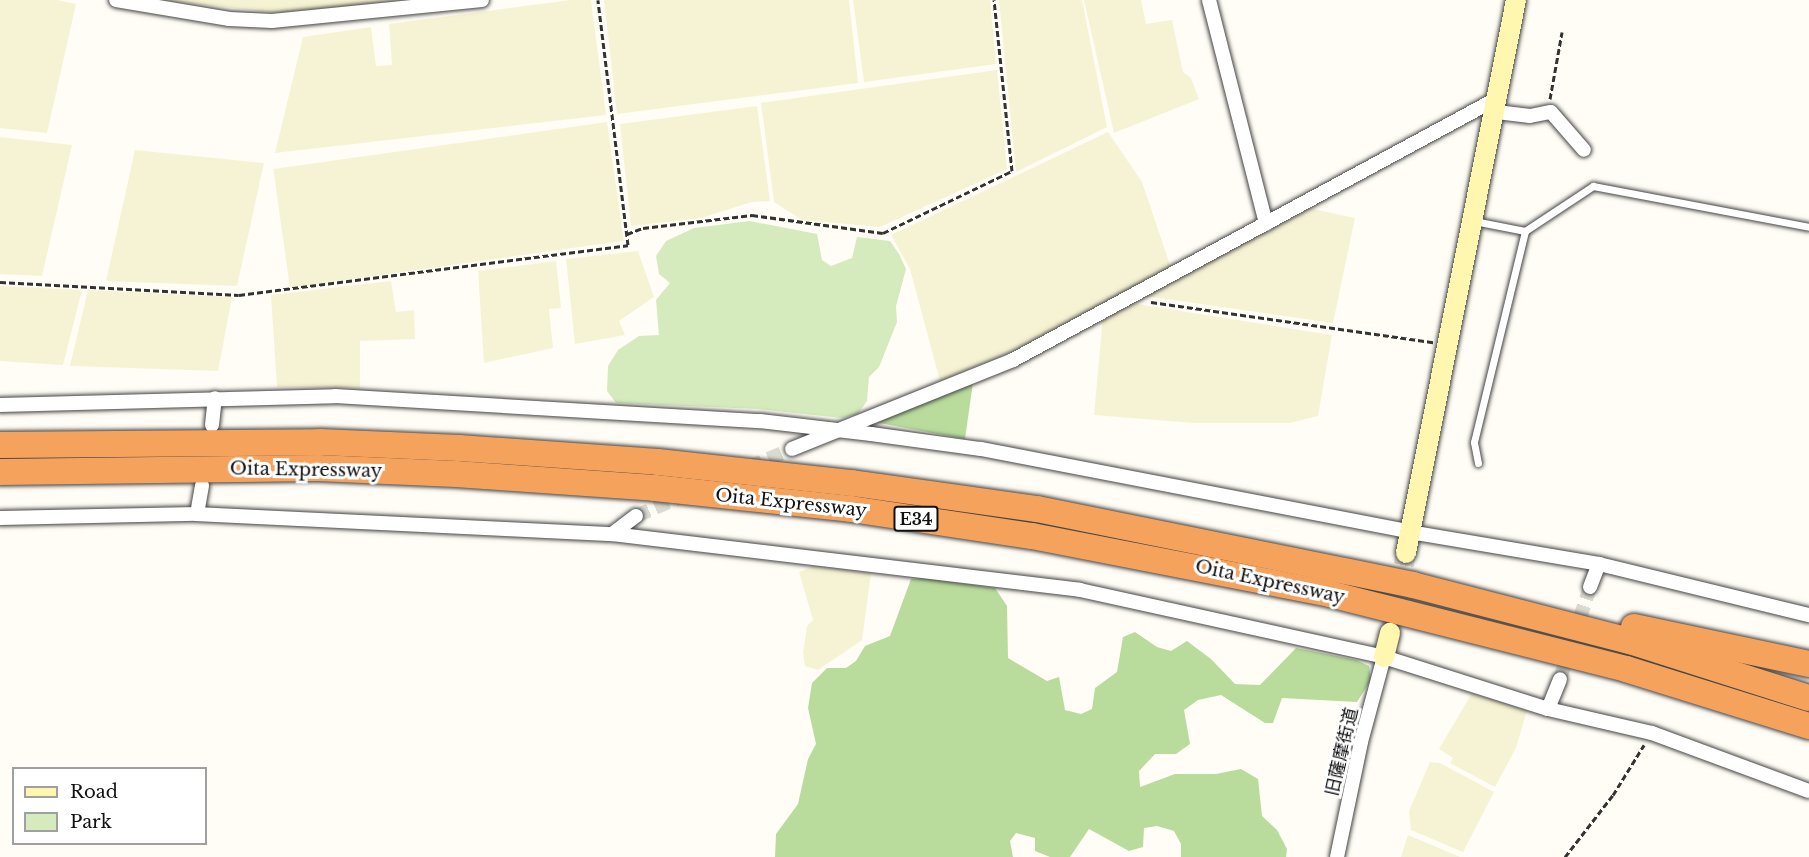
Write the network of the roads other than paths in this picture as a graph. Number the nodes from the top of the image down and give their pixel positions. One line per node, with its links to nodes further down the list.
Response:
1 (116, 0): 2 (street)
2 (482, 0)
3 (1209, 0): 8 (street)
4 (1516, 0): 5 (street)
5 (1497, 105): 6 (street); 7 (street); 8 (street)
6 (1584, 150)
7 (1474, 221): 10 (lane); 23 (street)
8 (1266, 224): 14 (street)
9 (1809, 227): 10 (lane)
10 (1525, 231): 17 (lane)
11 (215, 398): 12 (street); 13 (street); 14 (street)
12 (0, 405)
13 (212, 425)
14 (831, 431): 16 (street); 23 (street)
15 (0, 445): 27 (highway, Oita Expressway / E34)
16 (792, 449)
17 (1478, 463)
18 (0, 472): 36 (highway, Oita Expressway / E34)
19 (202, 485): 20 (street)
20 (197, 514): 22 (street); 24 (street)
21 (636, 516): 24 (street)
22 (0, 518)
23 (1410, 532): 25 (street); 26 (street)
24 (612, 534): 31 (street)
25 (1406, 553)
26 (1599, 564): 28 (street); 29 (street)
27 (1413, 585): 32 (highway); 34 (highway, Oita Expressway / E34)
28 (1590, 587)
29 (1809, 615)
30 (1390, 633): 31 (street)
31 (1384, 657): 35 (street); 38 (street, 旧薩摩街道)
32 (1809, 664)
33 (1560, 680): 35 (street)
34 (1809, 698)
35 (1548, 709): 37 (street)
36 (1809, 726)
37 (1809, 791)
38 (1337, 857)

